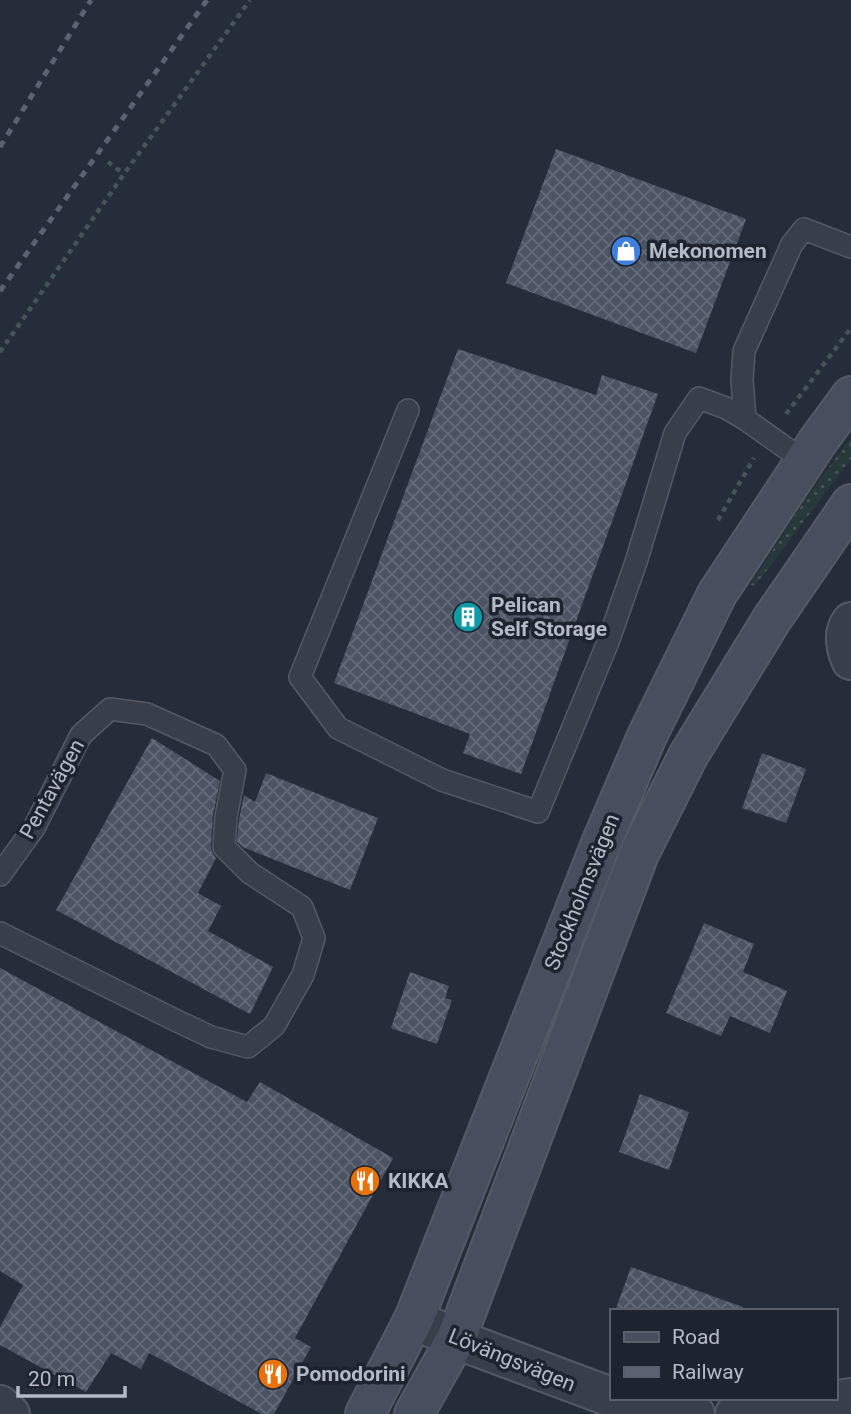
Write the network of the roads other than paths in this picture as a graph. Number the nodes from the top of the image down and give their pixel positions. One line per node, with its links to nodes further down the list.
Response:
1 (851, 247): 4 (lane)
2 (851, 396): 5 (main road, Stockholmsvägen)
3 (408, 410): 4 (lane)
4 (745, 419): 5 (lane)
5 (804, 461): 11 (main road, Stockholmsvägen)
6 (851, 503): 12 (main road, Stockholmsvägen)
7 (851, 622): 8 (street)
8 (851, 660)
9 (0, 875): 10 (lane, Pentavägen)
10 (0, 933)
11 (414, 1319): 12 (street, Lövängsvägen); 18 (main road, Stockholmsvägen)
12 (456, 1339): 13 (street, Lövängsvägen); 19 (main road, Stockholmsvägen)
13 (610, 1397)
14 (619, 1400): 20 (street, Lövängsvägen)
15 (836, 1400): 21 (street)
16 (0, 1405): 17 (street)
17 (10, 1414)
18 (365, 1414)
19 (414, 1414)
20 (695, 1414)
21 (735, 1414)

